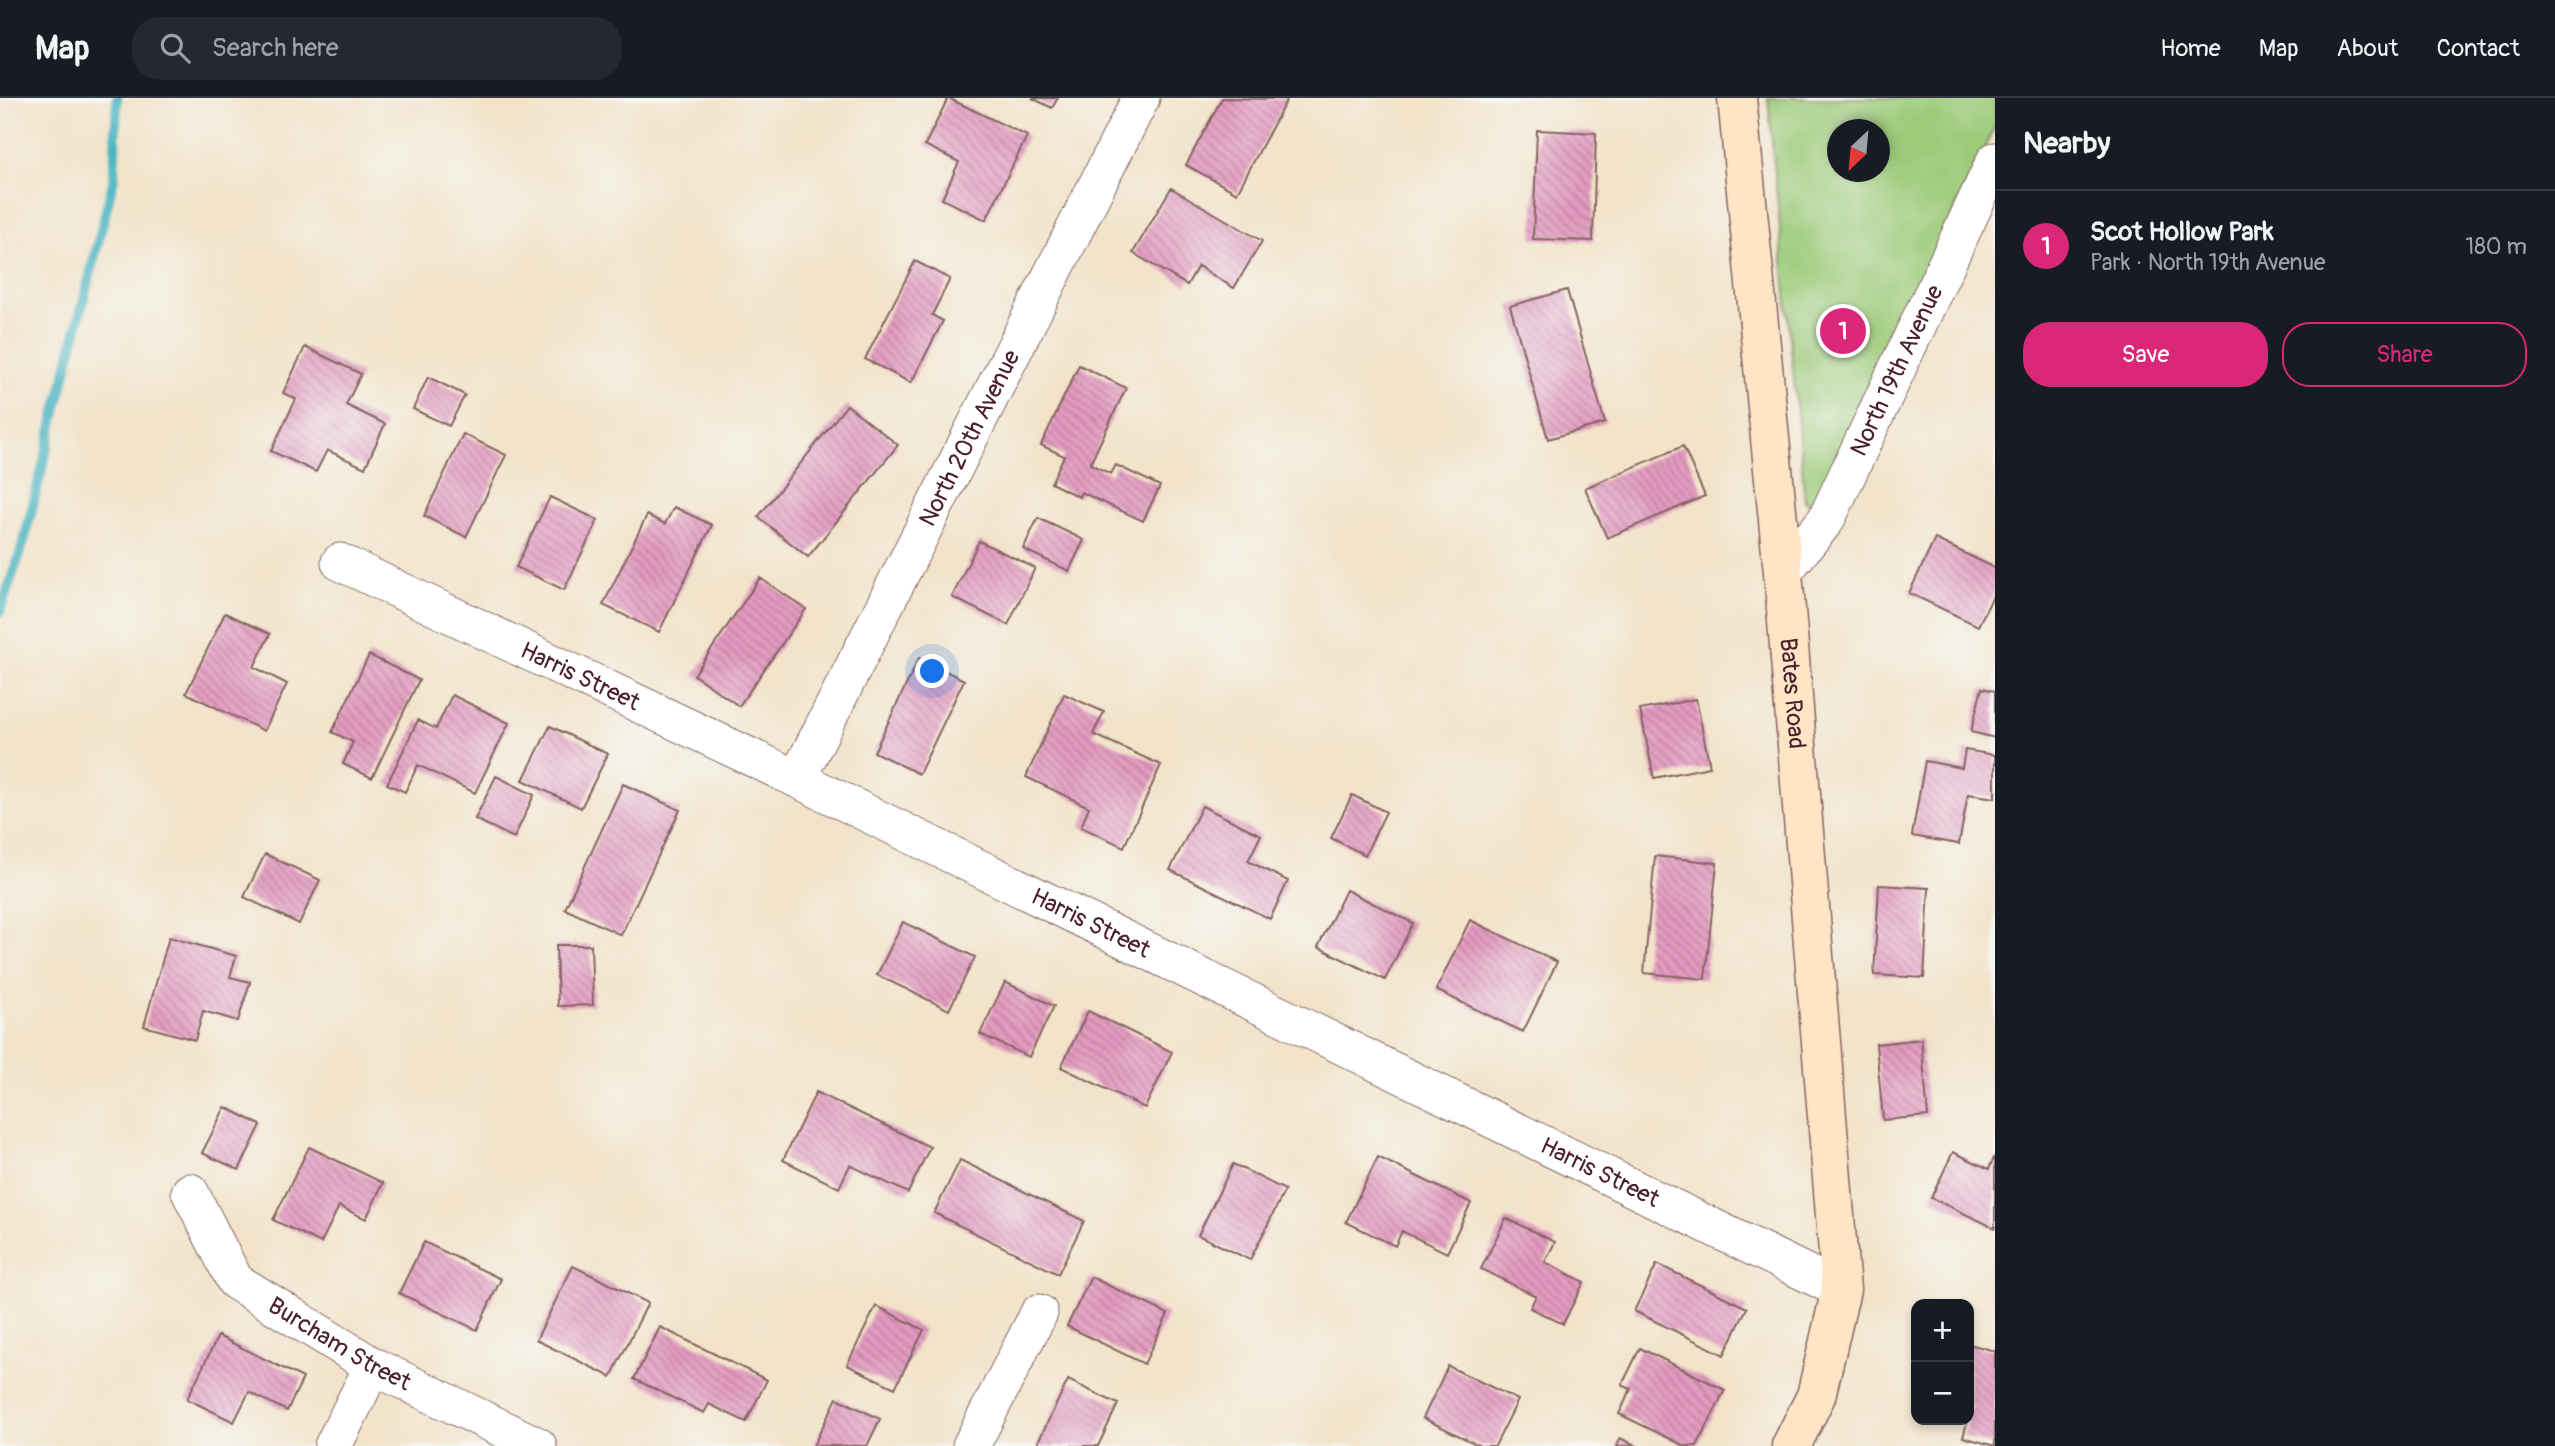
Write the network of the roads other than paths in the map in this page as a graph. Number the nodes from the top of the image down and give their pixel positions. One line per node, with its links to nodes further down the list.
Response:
1 (1142, 98): 6 (street, North 20th Avenue)
2 (1737, 98): 5 (street, Bates Road)
3 (1995, 161): 5 (street, North 19th Avenue)
4 (340, 562): 6 (street, Harris Street)
5 (1783, 572): 8 (street, Bates Road)
6 (797, 779): 8 (street, Harris Street)
7 (190, 1192): 10 (street, Burcham Street)
8 (1841, 1290): 14 (street, Bates Road)
9 (1039, 1313): 13 (street)
10 (373, 1366): 11 (street); 12 (street, Burcham Street)
11 (333, 1446)
12 (538, 1446)
13 (971, 1446)
14 (1791, 1446)

